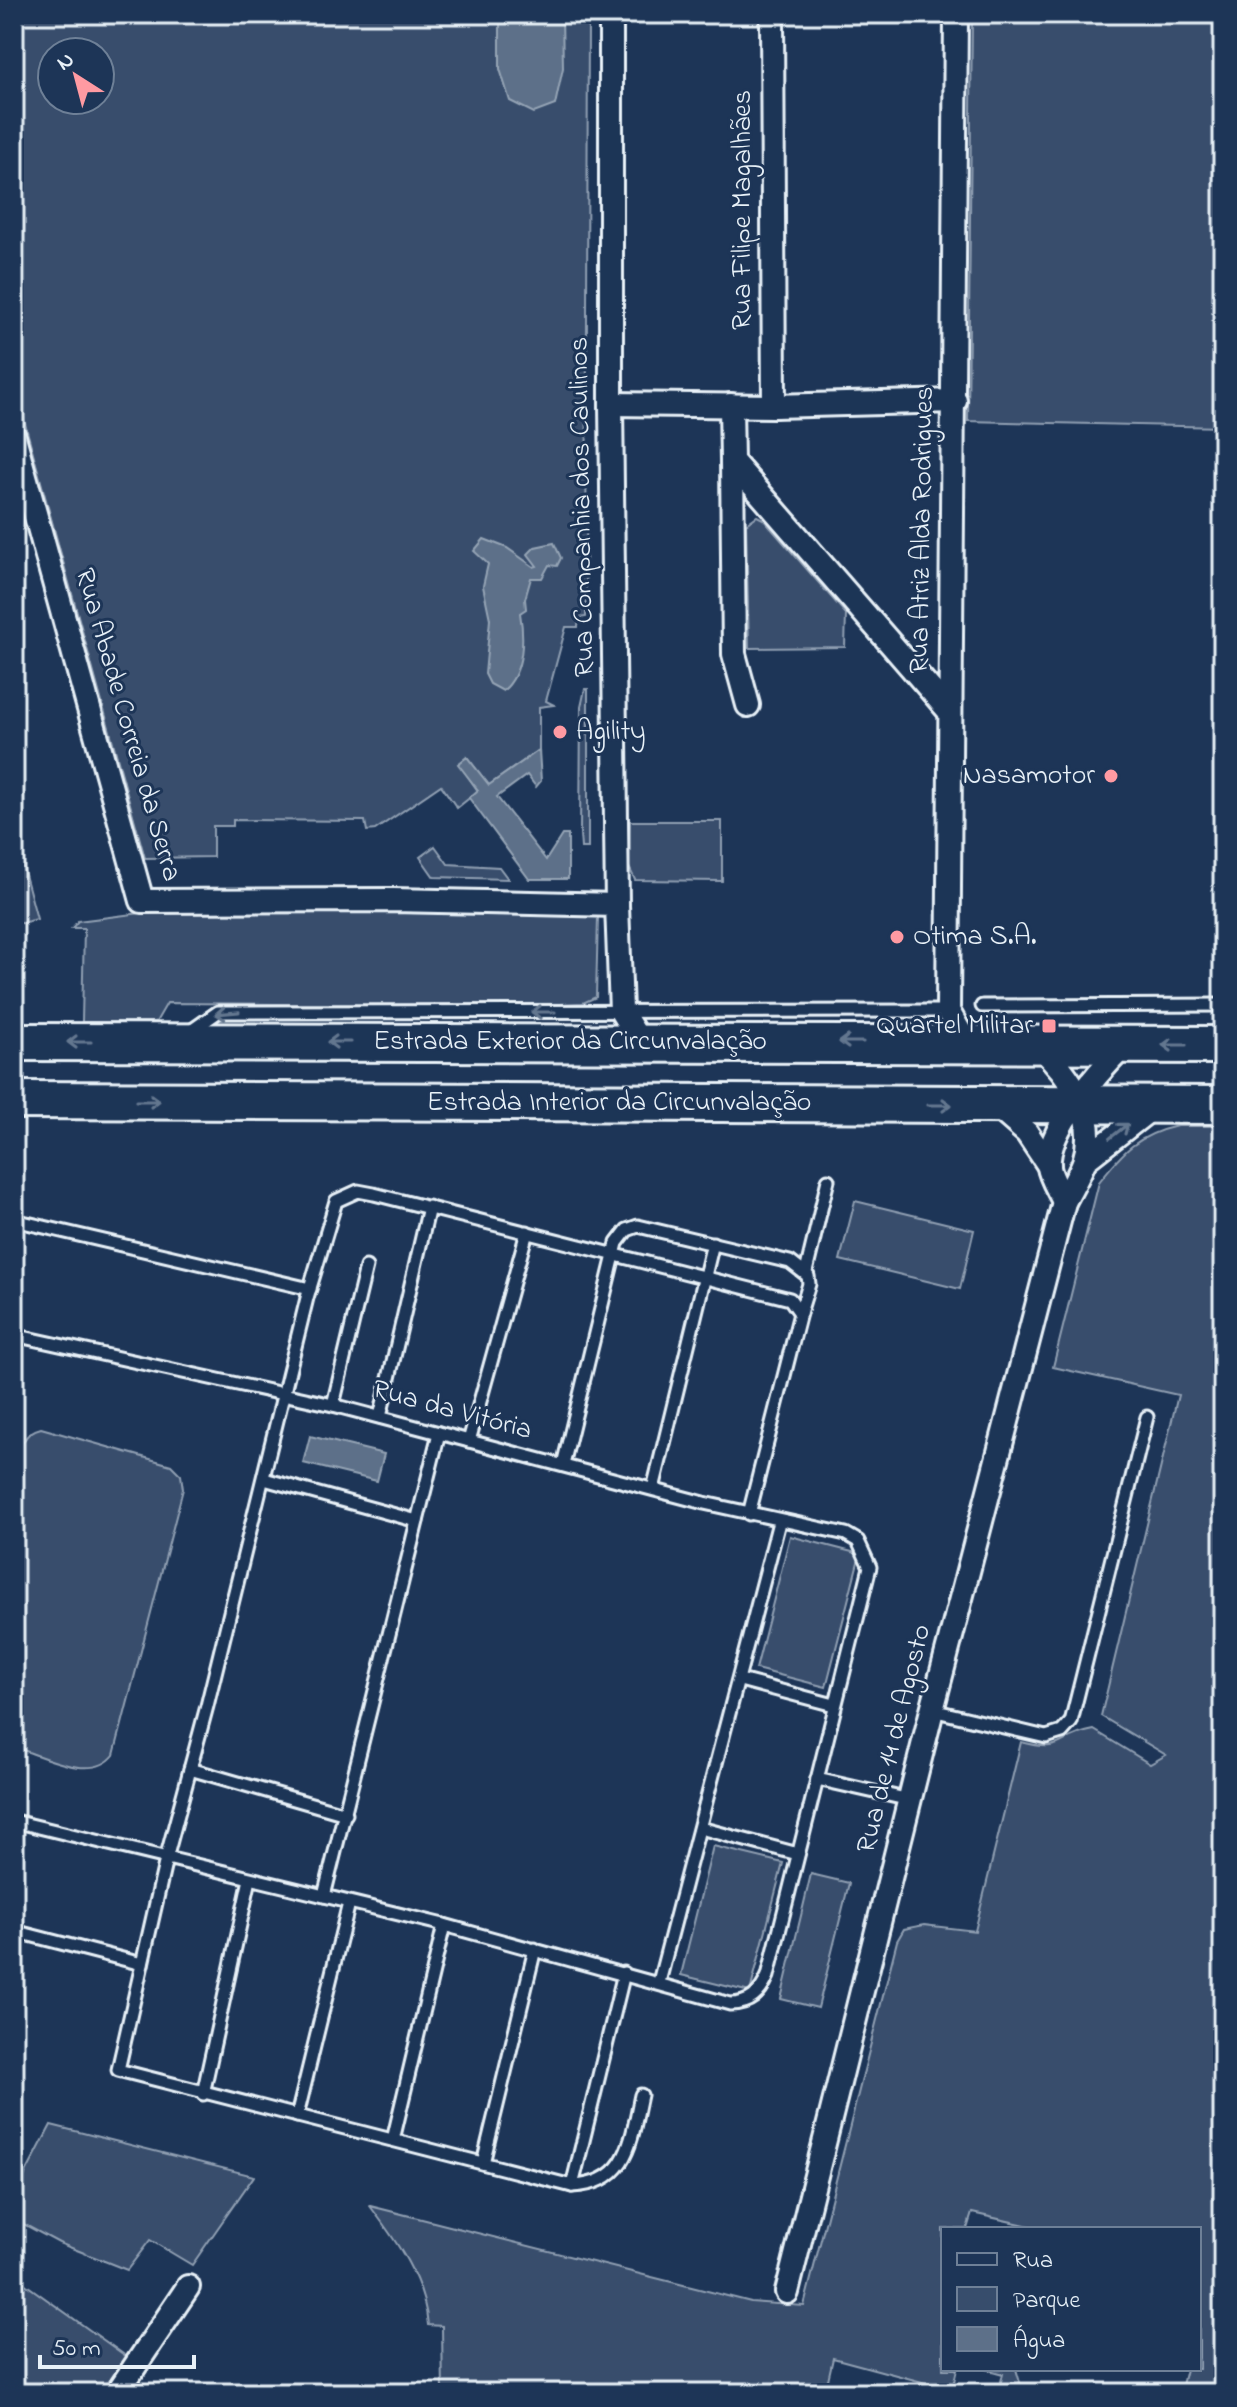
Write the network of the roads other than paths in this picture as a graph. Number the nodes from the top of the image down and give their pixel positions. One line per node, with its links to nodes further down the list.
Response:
1 (611, 14): 5 (street, Rua Companhia dos Caulinos)
2 (772, 14): 7 (street, Rua Filipe Magalhães)
3 (956, 14): 4 (street, Rua Atriz Alda Rodrigues)
4 (955, 401): 7 (street); 11 (street, Rua Atriz Alda Rodrigues)
5 (611, 404): 6 (street); 12 (street, Rua Companhia dos Caulinos)
6 (731, 405): 7 (street); 9 (street)
7 (774, 406)
8 (14, 437): 12 (street, Rua Abade Correia da Serra)
9 (732, 461): 10 (street); 11 (street)
10 (748, 705)
11 (950, 712): 16 (street, Rua Atriz Alda Rodrigues)
12 (617, 905): 15 (street, Rua Companhia dos Caulinos)
13 (1223, 1005): 14 (lane)
14 (982, 1006)
15 (621, 1011): 16 (lane); 17 (lane, one-way to 17); 21 (street, Rua Companhia dos Caulinos)
16 (948, 1011): 22 (street, Rua Atriz Alda Rodrigues)
17 (491, 1012): 18 (lane); 20 (lane, one-way to 20)
18 (508, 1032): 20 (main road, Estrada Exterior da Circunvalação, one-way to 20); 21 (main road, Estrada Exterior da Circunvalação)
19 (14, 1042): 20 (main road, Estrada Exterior da Circunvalação, one-way to 19)
20 (175, 1042)
21 (640, 1042): 22 (main road, Estrada Exterior da Circunvalação, one-way to 21)
22 (966, 1043): 23 (main road, Estrada Exterior da Circunvalação)
23 (1038, 1045): 24 (main road, Estrada Exterior da Circunvalação); 27 (street, Rua de 14 de Agosto)
24 (1125, 1045): 25 (main road, Estrada Exterior da Circunvalação, one-way to 24); 27 (street)
25 (1223, 1045)
26 (14, 1100): 28 (main road, Estrada Interior da Circunvalação, one-way to 28)
27 (1079, 1103): 28 (main road, Estrada Interior da Circunvalação); 29 (main road, Estrada Interior da Circunvalação); 31 (street, Rua de 14 de Agosto); 32 (street)
28 (995, 1105): 32 (street)
29 (1155, 1105): 30 (main road, Estrada Interior da Circunvalação); 31 (street, Rua de 14 de Agosto, one-way to 29)
30 (1223, 1105)
31 (1085, 1160): 34 (street, Rua de 14 de Agosto)
32 (1049, 1166): 34 (street)
33 (828, 1180): 41 (lane)
34 (1064, 1202): 60 (street, Rua de 14 de Agosto)
35 (429, 1207): 37 (lane); 43 (lane); 48 (lane)
36 (14, 1220): 43 (lane)
37 (527, 1232): 39 (lane); 51 (lane)
38 (713, 1243): 39 (lane); 41 (lane); 42 (lane)
39 (616, 1254): 42 (lane); 52 (lane)
40 (366, 1267): 47 (lane)
41 (806, 1272): 44 (lane)
42 (706, 1276): 44 (lane); 54 (lane)
43 (310, 1289): 46 (lane)
44 (800, 1313): 55 (lane)
45 (14, 1335): 46 (lane, Rua da Vitória)
46 (284, 1395): 47 (lane, Rua da Vitória); 53 (lane)
47 (333, 1405): 48 (lane, Rua da Vitória)
48 (380, 1417): 50 (lane, Rua da Vitória)
49 (1147, 1417): 60 (lane)
50 (439, 1433): 51 (lane, Rua da Vitória); 56 (lane)
51 (469, 1441): 52 (lane, Rua da Vitória)
52 (563, 1465): 54 (lane, Rua da Vitória)
53 (264, 1479): 56 (lane); 61 (lane)
54 (653, 1489): 55 (lane, Rua da Vitória)
55 (749, 1514): 57 (lane, Rua da Vitória)
56 (417, 1521): 64 (lane)
57 (779, 1522): 58 (lane); 59 (lane, Rua da Vitória)
58 (740, 1680): 59 (lane); 66 (lane)
59 (834, 1705): 62 (lane)
60 (932, 1710): 63 (street, Rua de 14 de Agosto)
61 (190, 1769): 64 (lane); 68 (lane)
62 (817, 1779): 63 (lane); 67 (lane)
63 (910, 1800): 85 (street, Rua de 14 de Agosto)
64 (346, 1814): 70 (lane)
65 (14, 1821): 68 (lane)
66 (700, 1828): 67 (lane); 77 (lane)
67 (798, 1854): 77 (lane)
68 (166, 1859): 69 (lane); 75 (lane)
69 (250, 1879): 70 (lane); 78 (lane)
70 (324, 1896): 71 (lane)
71 (349, 1903): 72 (lane); 80 (lane)
72 (444, 1925): 74 (lane); 81 (lane)
73 (14, 1931): 75 (lane)
74 (535, 1949): 76 (lane); 82 (lane)
75 (142, 1964): 78 (lane)
76 (624, 1973): 77 (lane); 83 (lane)
77 (659, 1982)
78 (203, 2094): 80 (lane)
79 (641, 2095): 83 (lane)
80 (297, 2116): 81 (lane)
81 (393, 2140): 82 (lane)
82 (483, 2163): 83 (lane)
83 (572, 2186)
84 (188, 2287): 86 (street)
85 (787, 2292)
86 (117, 2393)

